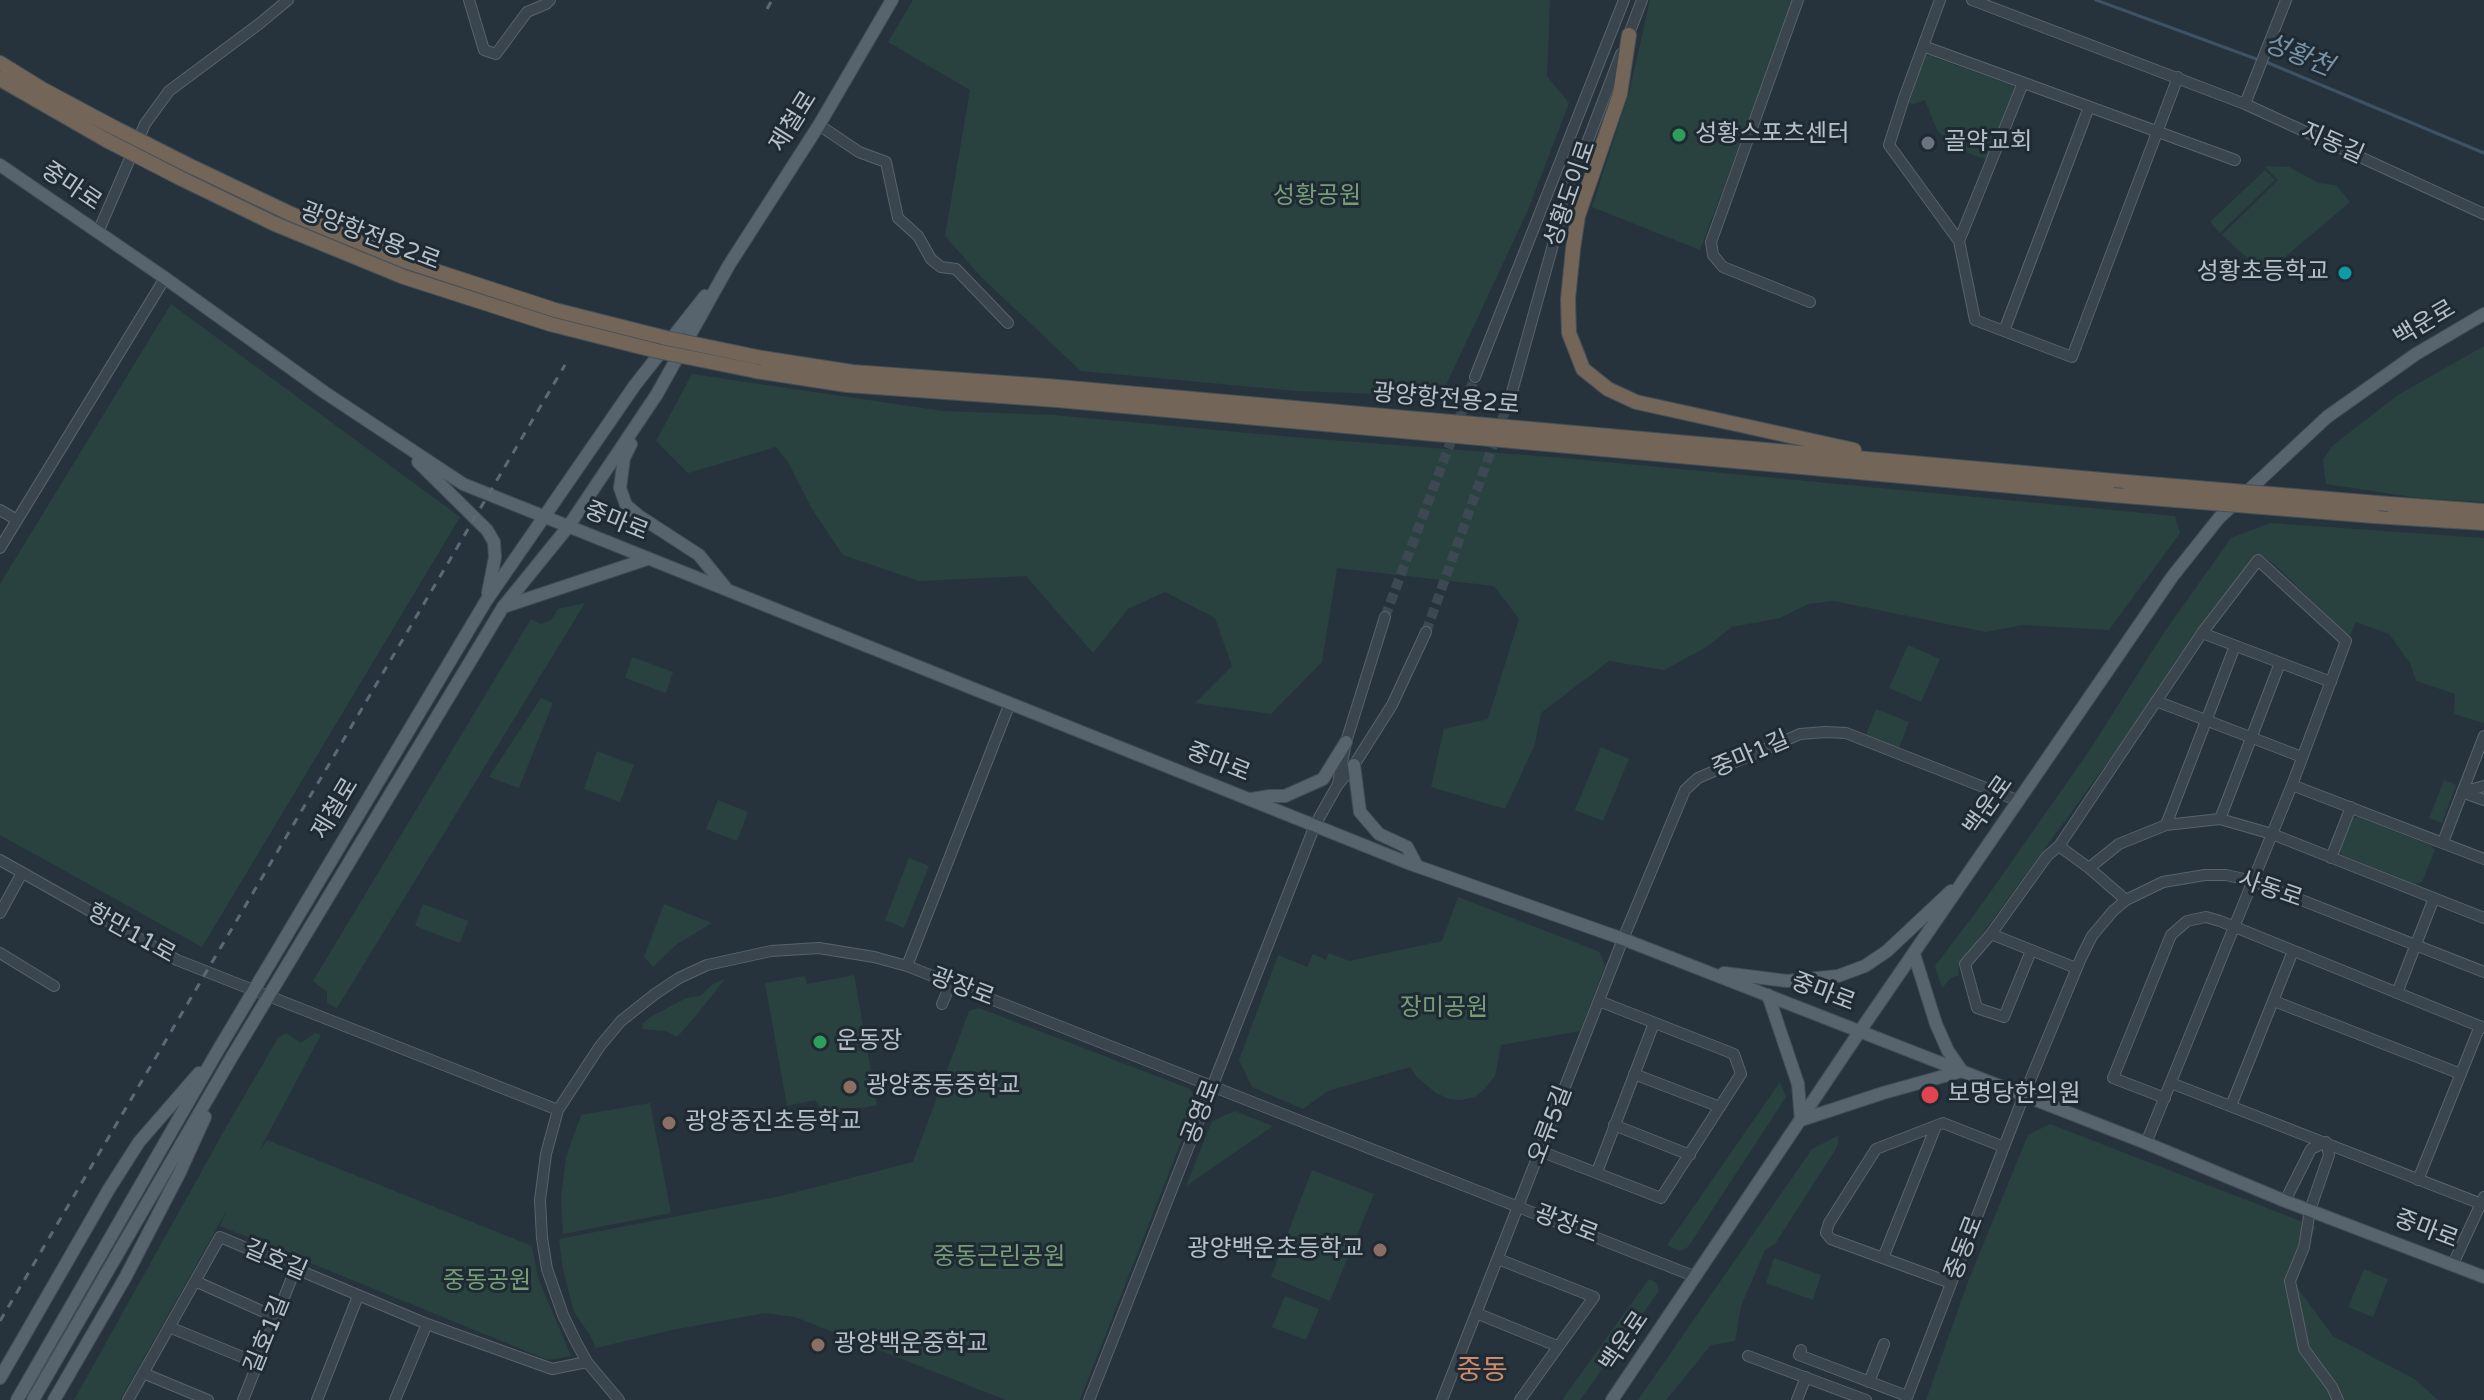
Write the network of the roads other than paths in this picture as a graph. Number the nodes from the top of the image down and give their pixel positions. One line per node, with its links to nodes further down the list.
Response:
1 (288, 0): 25 (street)
2 (469, 0): 3 (street)
3 (550, 0)
4 (892, 0): 20 (main road, 제철로)
5 (1624, 0): 34 (street, 성황도이로)
6 (1642, 0): 11 (street, 성황도이로)
7 (1798, 0): 29 (street)
8 (1940, 0): 12 (street)
9 (1972, 0): 14 (street, 지동길)
10 (2286, 0): 18 (street)
11 (1629, 35): 35 (street, 성황도이로); 38 (highway)
12 (1923, 46): 16 (street); 26 (street)
13 (0, 63): 17 (highway)
14 (2178, 77): 18 (street, 지동길); 21 (street)
15 (0, 79): 17 (highway)
16 (2023, 83): 19 (street); 26 (street)
17 (36, 93): 33 (highway, 광양항전용2로, bridge)
18 (2245, 104): 24 (street, 지동길)
19 (2089, 107): 21 (street); 32 (street)
20 (819, 125): 27 (main road, 제철로); 31 (street)
21 (2158, 132): 22 (street); 32 (street)
22 (2235, 160)
23 (0, 165): 25 (main road, 중마로)
24 (2484, 214)
25 (98, 232): 28 (main road, 중마로)
26 (1959, 241): 32 (street)
27 (729, 265): 36 (main road, 제철로); 41 (main road, 제철로)
28 (165, 278): 37 (main road, 중마로); 42 (street)
29 (1810, 302)
30 (2481, 314): 70 (main road, 백운로)
31 (1008, 323)
32 (2004, 331)
33 (759, 364): 38 (highway, 광양항전용2로); 43 (highway, 광양항전용2로, bridge)
34 (1475, 377)
35 (1512, 392)
36 (657, 394): 44 (main road, 제철로); 47 (main road)
37 (399, 443): 41 (main road, 중마로); 48 (main road)
38 (1913, 463): 40 (highway, 광양항전용2로, bridge)
39 (0, 510): 42 (street)
40 (2484, 511)
41 (543, 517): 44 (main road, 중마로); 48 (main road, 제철로)
42 (17, 520): 45 (street)
43 (2484, 523)
44 (568, 527): 46 (main road, 중마로); 49 (main road, 제철로)
45 (0, 548)
46 (647, 559): 47 (main road, 중마로); 49 (main road)
47 (727, 590): 57 (main road, 중마로)
48 (486, 601): 104 (main road, 제철로)
49 (503, 607): 107 (main road, 제철로)
50 (1385, 617): 61 (street)
51 (1426, 632): 63 (street)
52 (2202, 633): 53 (street); 55 (street); 56 (street)
53 (2235, 646): 54 (street); 58 (street)
54 (2280, 663): 55 (street); 60 (street)
55 (2331, 682): 62 (street)
56 (2156, 701): 58 (street); 77 (street)
57 (1010, 703): 68 (main road, 중마로); 98 (street)
58 (2207, 722): 60 (street); 74 (street)
59 (2484, 736): 67 (street)
60 (2251, 738): 62 (street); 72 (street)
61 (1346, 742): 65 (street); 68 (main road)
62 (2302, 757): 64 (street)
63 (1354, 765): 65 (street); 81 (main road)
64 (2292, 785): 71 (street); 75 (street)
65 (1337, 786): 73 (street)
66 (2484, 786): 67 (street)
67 (2462, 792): 69 (street); 76 (street)
68 (1249, 799): 73 (main road, 중마로)
69 (2484, 800)
70 (2019, 801): 84 (main road, 백운로); 92 (street, 중마1길)
71 (2351, 807): 76 (street); 78 (street)
72 (2220, 819): 74 (street); 75 (street)
73 (1315, 825): 81 (main road, 중마로); 120 (street, 공영로)
74 (2166, 825): 82 (street)
75 (2272, 834): 78 (street); 85 (street)
76 (2443, 842): 79 (street)
77 (2059, 846): 82 (street); 91 (street)
78 (2331, 858): 86 (street)
79 (2484, 859)
80 (0, 860): 83 (street, 항만11로)
81 (1417, 866): 92 (main road, 중마로)
82 (2089, 868): 87 (street)
83 (22, 873): 88 (street); 104 (street, 항만11로)
84 (1968, 875): 97 (main road, 백운로); 100 (main road)
85 (2253, 881): 87 (street, 사동로); 90 (street); 93 (street, 사동로)
86 (2434, 898): 89 (street); 93 (street)
87 (2126, 900): 99 (street, 사동로)
88 (0, 913)
89 (2484, 918)
90 (2233, 926): 95 (street); 119 (street); 122 (street)
91 (1991, 934): 94 (street); 94 (street)
92 (1623, 939): 100 (main road, 중마로); 108 (street, 오류5길)
93 (2415, 945): 101 (street, 사동로); 105 (street)
94 (2031, 951): 99 (street)
95 (2293, 951): 105 (street); 109 (street)
96 (0, 953): 103 (street)
97 (1914, 954): 113 (main road, 백운로); 116 (main road)
98 (907, 966): 102 (street, 광장로); 125 (street, 광장로)
99 (2076, 968): 121 (street, 사동로)
100 (1704, 970): 106 (main road, 중마로)
101 (2484, 972)
102 (951, 983): 110 (street); 120 (street, 광장로)
103 (54, 986)
104 (253, 991): 107 (street, 항만11로); 114 (main road, 제철로)
105 (2397, 993): 112 (street)
106 (1768, 995): 113 (main road, 중마로); 126 (main road)
107 (268, 997): 115 (main road, 제철로); 125 (street, 항만11로)
108 (1599, 1001): 111 (street); 132 (street, 오류5길)
109 (2274, 1001): 118 (street); 123 (street)
110 (942, 1004)
111 (1654, 1023): 117 (street); 124 (street)
112 (2482, 1027): 118 (street)
113 (1860, 1031): 116 (main road, 중마로); 126 (main road, 백운로)
114 (217, 1052): 161 (main road); 164 (main road, 제철로)
115 (230, 1060): 165 (main road, 제철로); 166 (main road)
116 (1962, 1071): 121 (main road, 중마로); 126 (main road)
117 (1634, 1074): 124 (street); 127 (street)
118 (2461, 1074): 135 (street)
119 (2171, 1083): 122 (street); 123 (street)
120 (1212, 1086): 138 (street, 광장로); 173 (street, 공영로)
121 (2024, 1095): 130 (main road, 중마로); 131 (street, 중동로)
122 (2165, 1098): 130 (street)
123 (2231, 1106): 129 (street)
124 (1720, 1107): 133 (street)
125 (558, 1110): 157 (street, 광장로)
126 (1801, 1120): 144 (main road, 백운로)
127 (1614, 1125): 133 (street); 134 (street)
128 (1936, 1126): 131 (street); 140 (street); 140 (street)
129 (2326, 1142): 135 (street); 136 (street); 139 (street)
130 (2146, 1143): 136 (main road, 중마로)
131 (2004, 1147): 147 (street, 중동로)
132 (1540, 1151): 134 (street); 138 (street, 오류5길)
133 (1690, 1155): 134 (street)
134 (1597, 1172)
135 (2418, 1180): 137 (street)
136 (2285, 1201): 139 (main road, 중마로)
137 (2483, 1202): 142 (street)
138 (1518, 1207): 141 (street, 오류5길); 144 (street, 광장로)
139 (2310, 1210): 142 (main road, 중마로); 179 (street)
140 (1883, 1258): 147 (street)
141 (1498, 1259): 149 (street, 오류5길); 154 (street)
142 (2453, 1264): 145 (main road, 중마로)
143 (295, 1270): 146 (street, 길호길); 148 (street, 길호길); 150 (street, 길호1길)
144 (1696, 1277): 176 (main road, 백운로)
145 (2484, 1277)
146 (195, 1281): 150 (street); 152 (street, 길호길)
147 (1951, 1283): 163 (street, 중동로)
148 (358, 1296): 151 (street, 길호길); 170 (street)
149 (1476, 1313): 154 (street); 174 (street, 오류5길)
150 (275, 1317): 158 (street, 길호1길)
151 (427, 1324): 157 (street, 길호길); 171 (street)
152 (169, 1327): 158 (street); 159 (street, 길호길)
153 (1884, 1344): 162 (street)
154 (1557, 1346): 175 (street)
155 (1801, 1350): 162 (street)
156 (1748, 1356): 160 (street)
157 (587, 1362): 172 (street, 광장로)
158 (257, 1363): 169 (street, 길호1길)
159 (143, 1373): 167 (street, 길호길); 168 (street)
160 (1806, 1377): 177 (street); 178 (street)
161 (0, 1378)
162 (1869, 1382): 163 (street)
163 (1906, 1398)
164 (17, 1400)
165 (33, 1400)
166 (54, 1400)
167 (128, 1400)
168 (208, 1400)
169 (243, 1400)
170 (317, 1400)
171 (395, 1400)
172 (619, 1400)
173 (1089, 1400)
174 (1442, 1400)
175 (1520, 1400)
176 (1612, 1400)
177 (1797, 1400)
178 (1866, 1400)
179 (2338, 1400)

